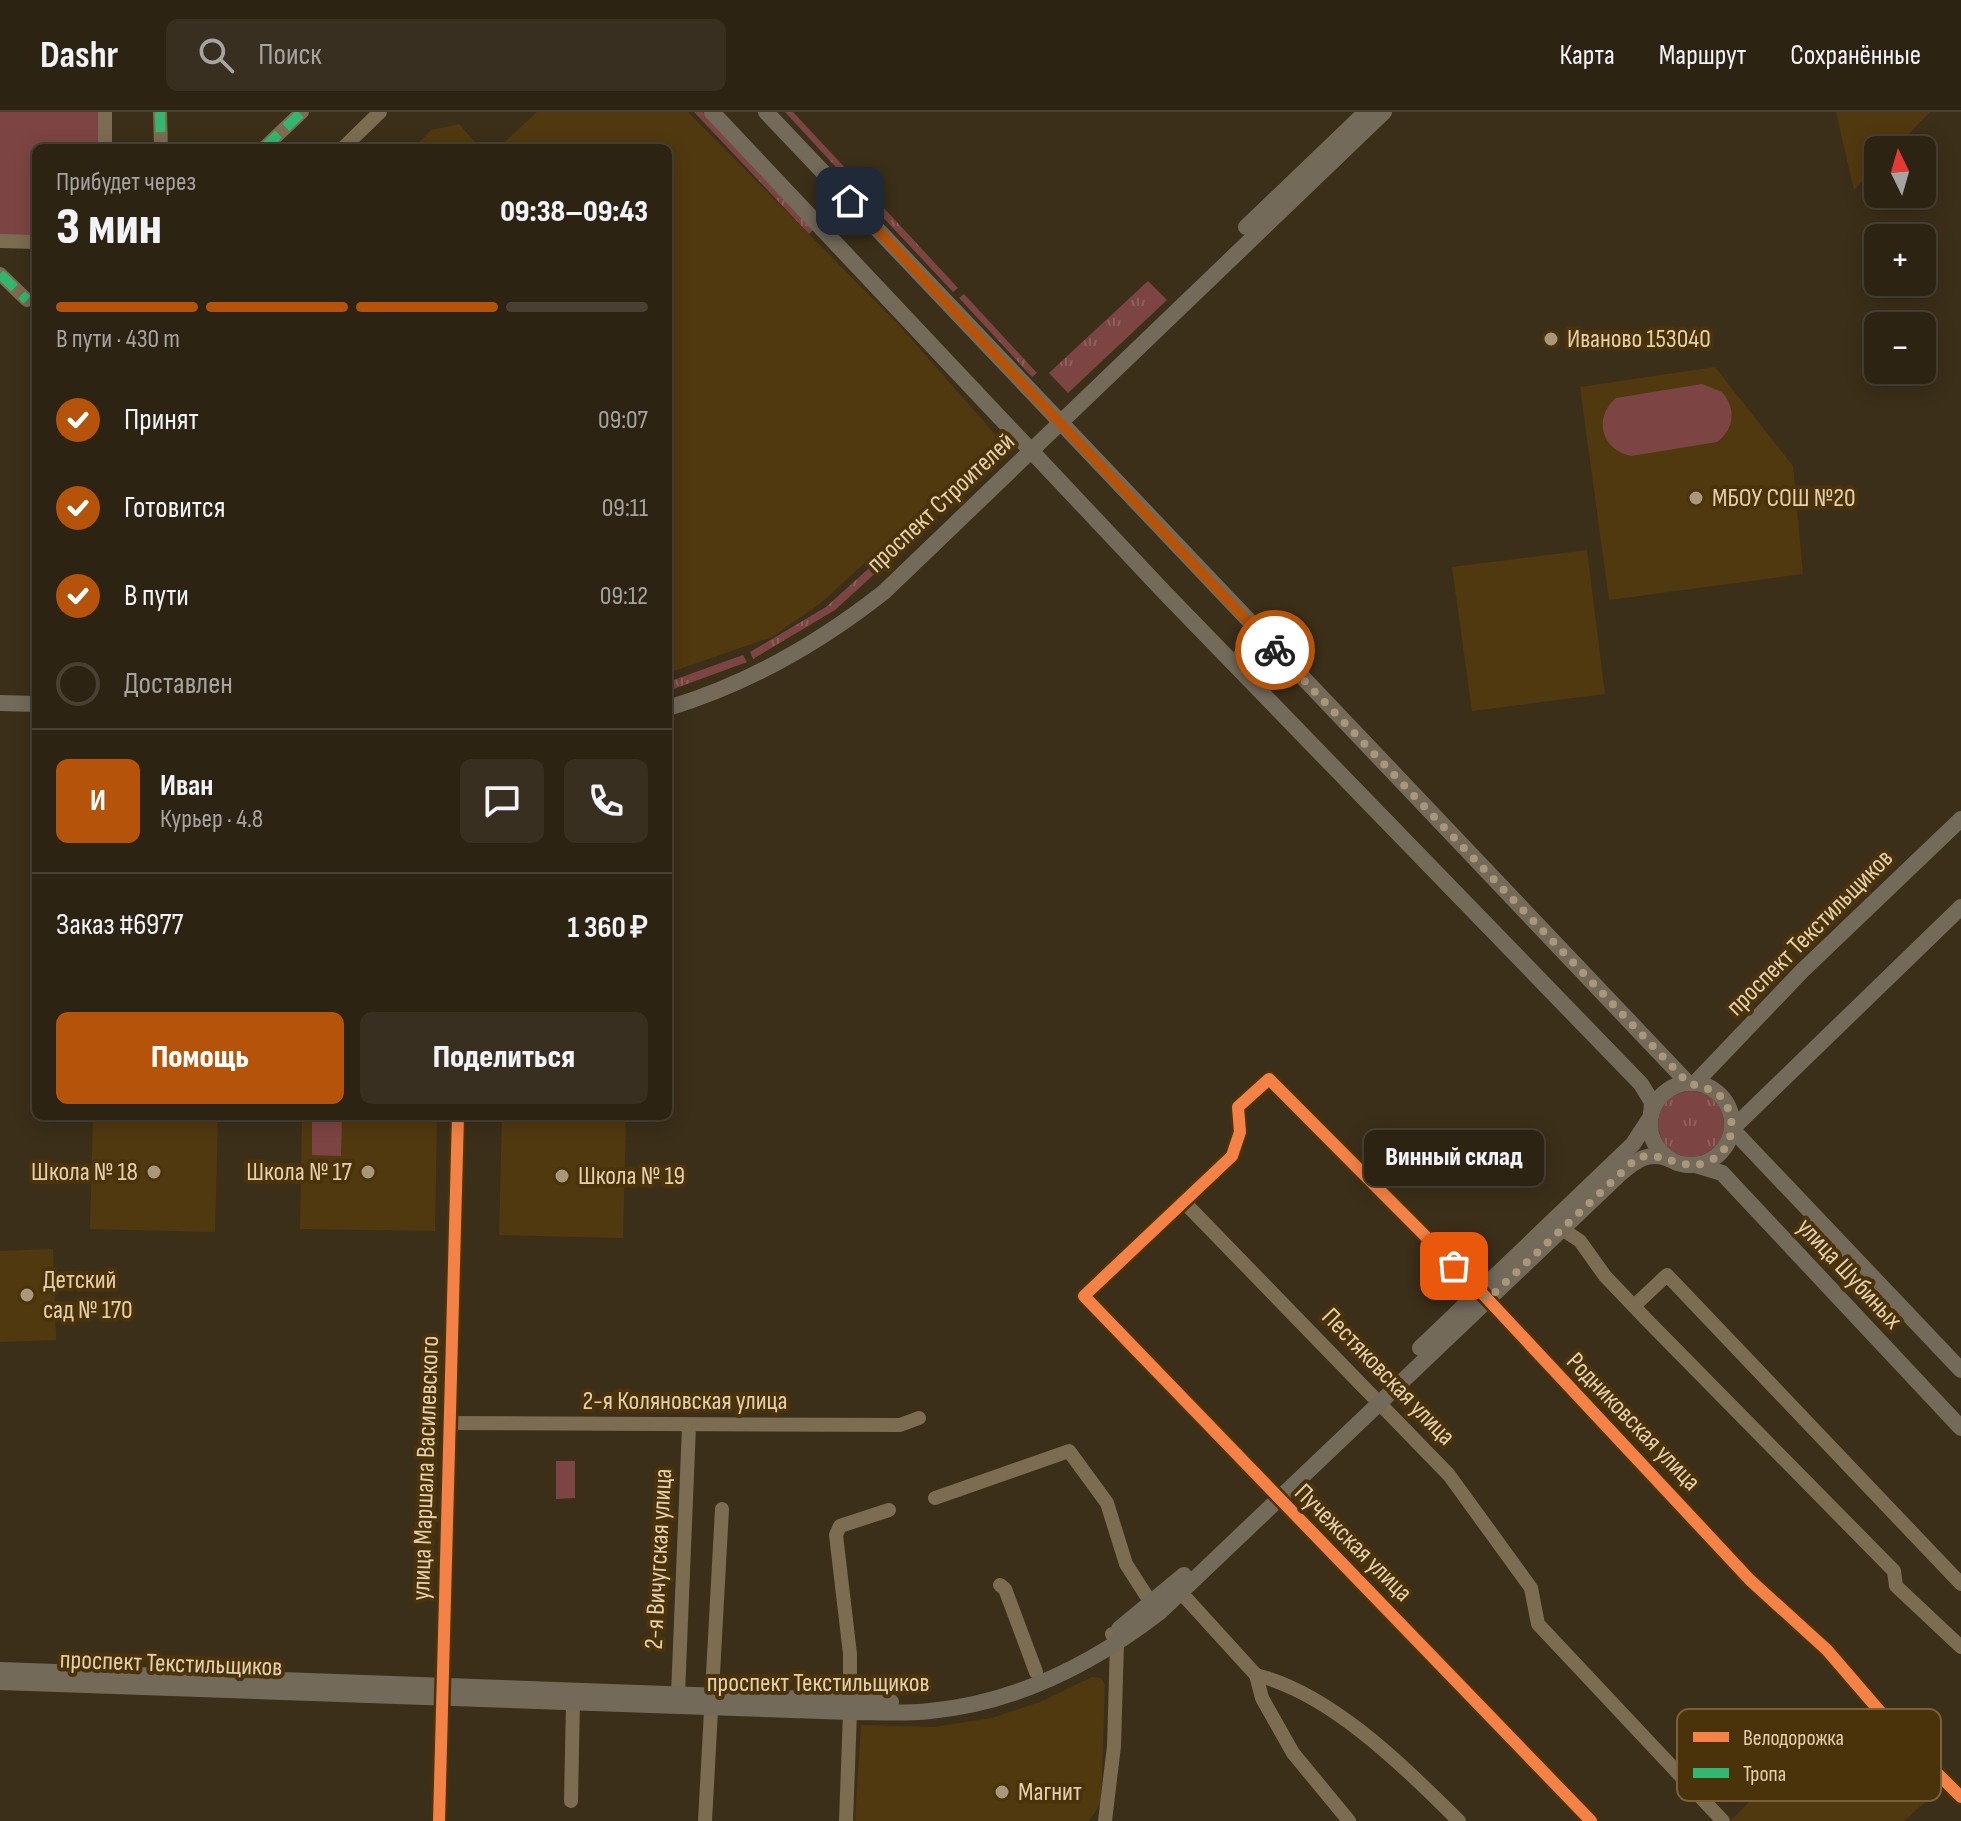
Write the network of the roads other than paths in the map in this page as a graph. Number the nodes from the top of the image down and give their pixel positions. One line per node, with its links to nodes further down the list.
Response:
1 (105, 112): 9 (street)
2 (160, 112): 10 (street)
3 (302, 112): 11 (street)
4 (380, 112): 12 (street)
5 (712, 112): 19 (main road)
6 (766, 112): 18 (main road)
7 (1366, 112): 13 (main road, проспект Строителей)
8 (1384, 112): 13 (main road, проспект Строителей)
9 (105, 144)
10 (161, 144)
11 (268, 144)
12 (347, 144)
13 (1276, 206): 18 (main road, проспект Строителей)
14 (0, 241): 15 (street)
15 (32, 242)
16 (0, 274): 17 (street)
17 (27, 300)
18 (1056, 420): 19 (main road, проспект Строителей); 20 (main road)
19 (1027, 448): 21 (main road); 22 (main road, проспект Строителей); 25 (main road, проспект Строителей)
20 (1261, 636): 21 (street); 30 (main road)
21 (1233, 662): 31 (main road)
22 (672, 695)
23 (0, 703): 24 (main road)
24 (32, 704)
25 (672, 706)
26 (0, 714): 27 (main road)
27 (32, 714)
28 (1961, 819): 30 (main road, проспект Текстильщиков)
29 (1961, 907): 33 (main road)
30 (1691, 1083): 31 (main road); 33 (main road)
31 (1651, 1117): 34 (main road); 38 (main road, проспект Текстильщиков)
32 (458, 1120): 43 (street, улица Маршала Василевского)
33 (1732, 1129): 35 (main road); 40 (main road, улица Шубиных)
34 (1669, 1159): 35 (main road); 37 (main road, проспект Текстильщиков)
35 (1696, 1165): 45 (main road, улица Шубиных)
36 (1184, 1202): 38 (street, Родниковская улица); 41 (street, Пестяковская улица); 46 (street, Пучежская улица)
37 (1562, 1229): 38 (main road, проспект Текстильщиков); 39 (street)
38 (1484, 1295): 41 (main road, проспект Текстильщиков); 65 (street, Родниковская улица)
39 (1634, 1306): 50 (street); 55 (street)
40 (1961, 1370)
41 (1376, 1398): 46 (main road, проспект Текстильщиков); 66 (street, Пестяковская улица)
42 (919, 1418): 44 (street, 2-я Коляновская улица)
43 (449, 1423): 44 (street, 2-я Коляновская улица); 60 (street, улица Маршала Василевского)
44 (689, 1426): 61 (street, 2-я Вичугская улица)
45 (1961, 1428)
46 (1274, 1494): 52 (main road, проспект Текстильщиков); 77 (street, Пучежская улица)
47 (935, 1498): 53 (street)
48 (722, 1509): 63 (street)
49 (889, 1510): 64 (street)
50 (1961, 1584)
51 (1000, 1585): 57 (street)
52 (1178, 1588): 53 (main road, проспект Текстильщиков); 54 (main road, проспект Текстильщиков); 58 (street)
53 (1151, 1603): 54 (main road, проспект Текстильщиков)
54 (1114, 1639): 57 (main road, проспект Текстильщиков); 64 (main road, проспект Текстильщиков); 74 (street)
55 (1961, 1647)
56 (0, 1670): 60 (main road, проспект Текстильщиков)
57 (1036, 1672): 64 (main road, проспект Текстильщиков)
58 (1256, 1675): 75 (street); 76 (street)
59 (0, 1682): 60 (main road, проспект Текстильщиков)
60 (441, 1691): 61 (main road, проспект Текстильщиков); 62 (main road, проспект Текстильщиков); 71 (street, улица Маршала Василевского)
61 (678, 1694): 63 (main road, проспект Текстильщиков)
62 (573, 1701): 63 (main road, проспект Текстильщиков); 69 (street)
63 (710, 1701): 64 (main road, проспект Текстильщиков); 72 (street)
64 (850, 1706): 73 (street)
65 (1878, 1709)
66 (1677, 1772)
67 (1941, 1777): 68 (street, Родниковская улица)
68 (1961, 1797)
69 (571, 1801)
70 (1704, 1801): 78 (street, Пестяковская улица)
71 (439, 1821)
72 (705, 1821)
73 (846, 1821)
74 (1105, 1821)
75 (1349, 1821)
76 (1459, 1821)
77 (1591, 1821)
78 (1723, 1821)

